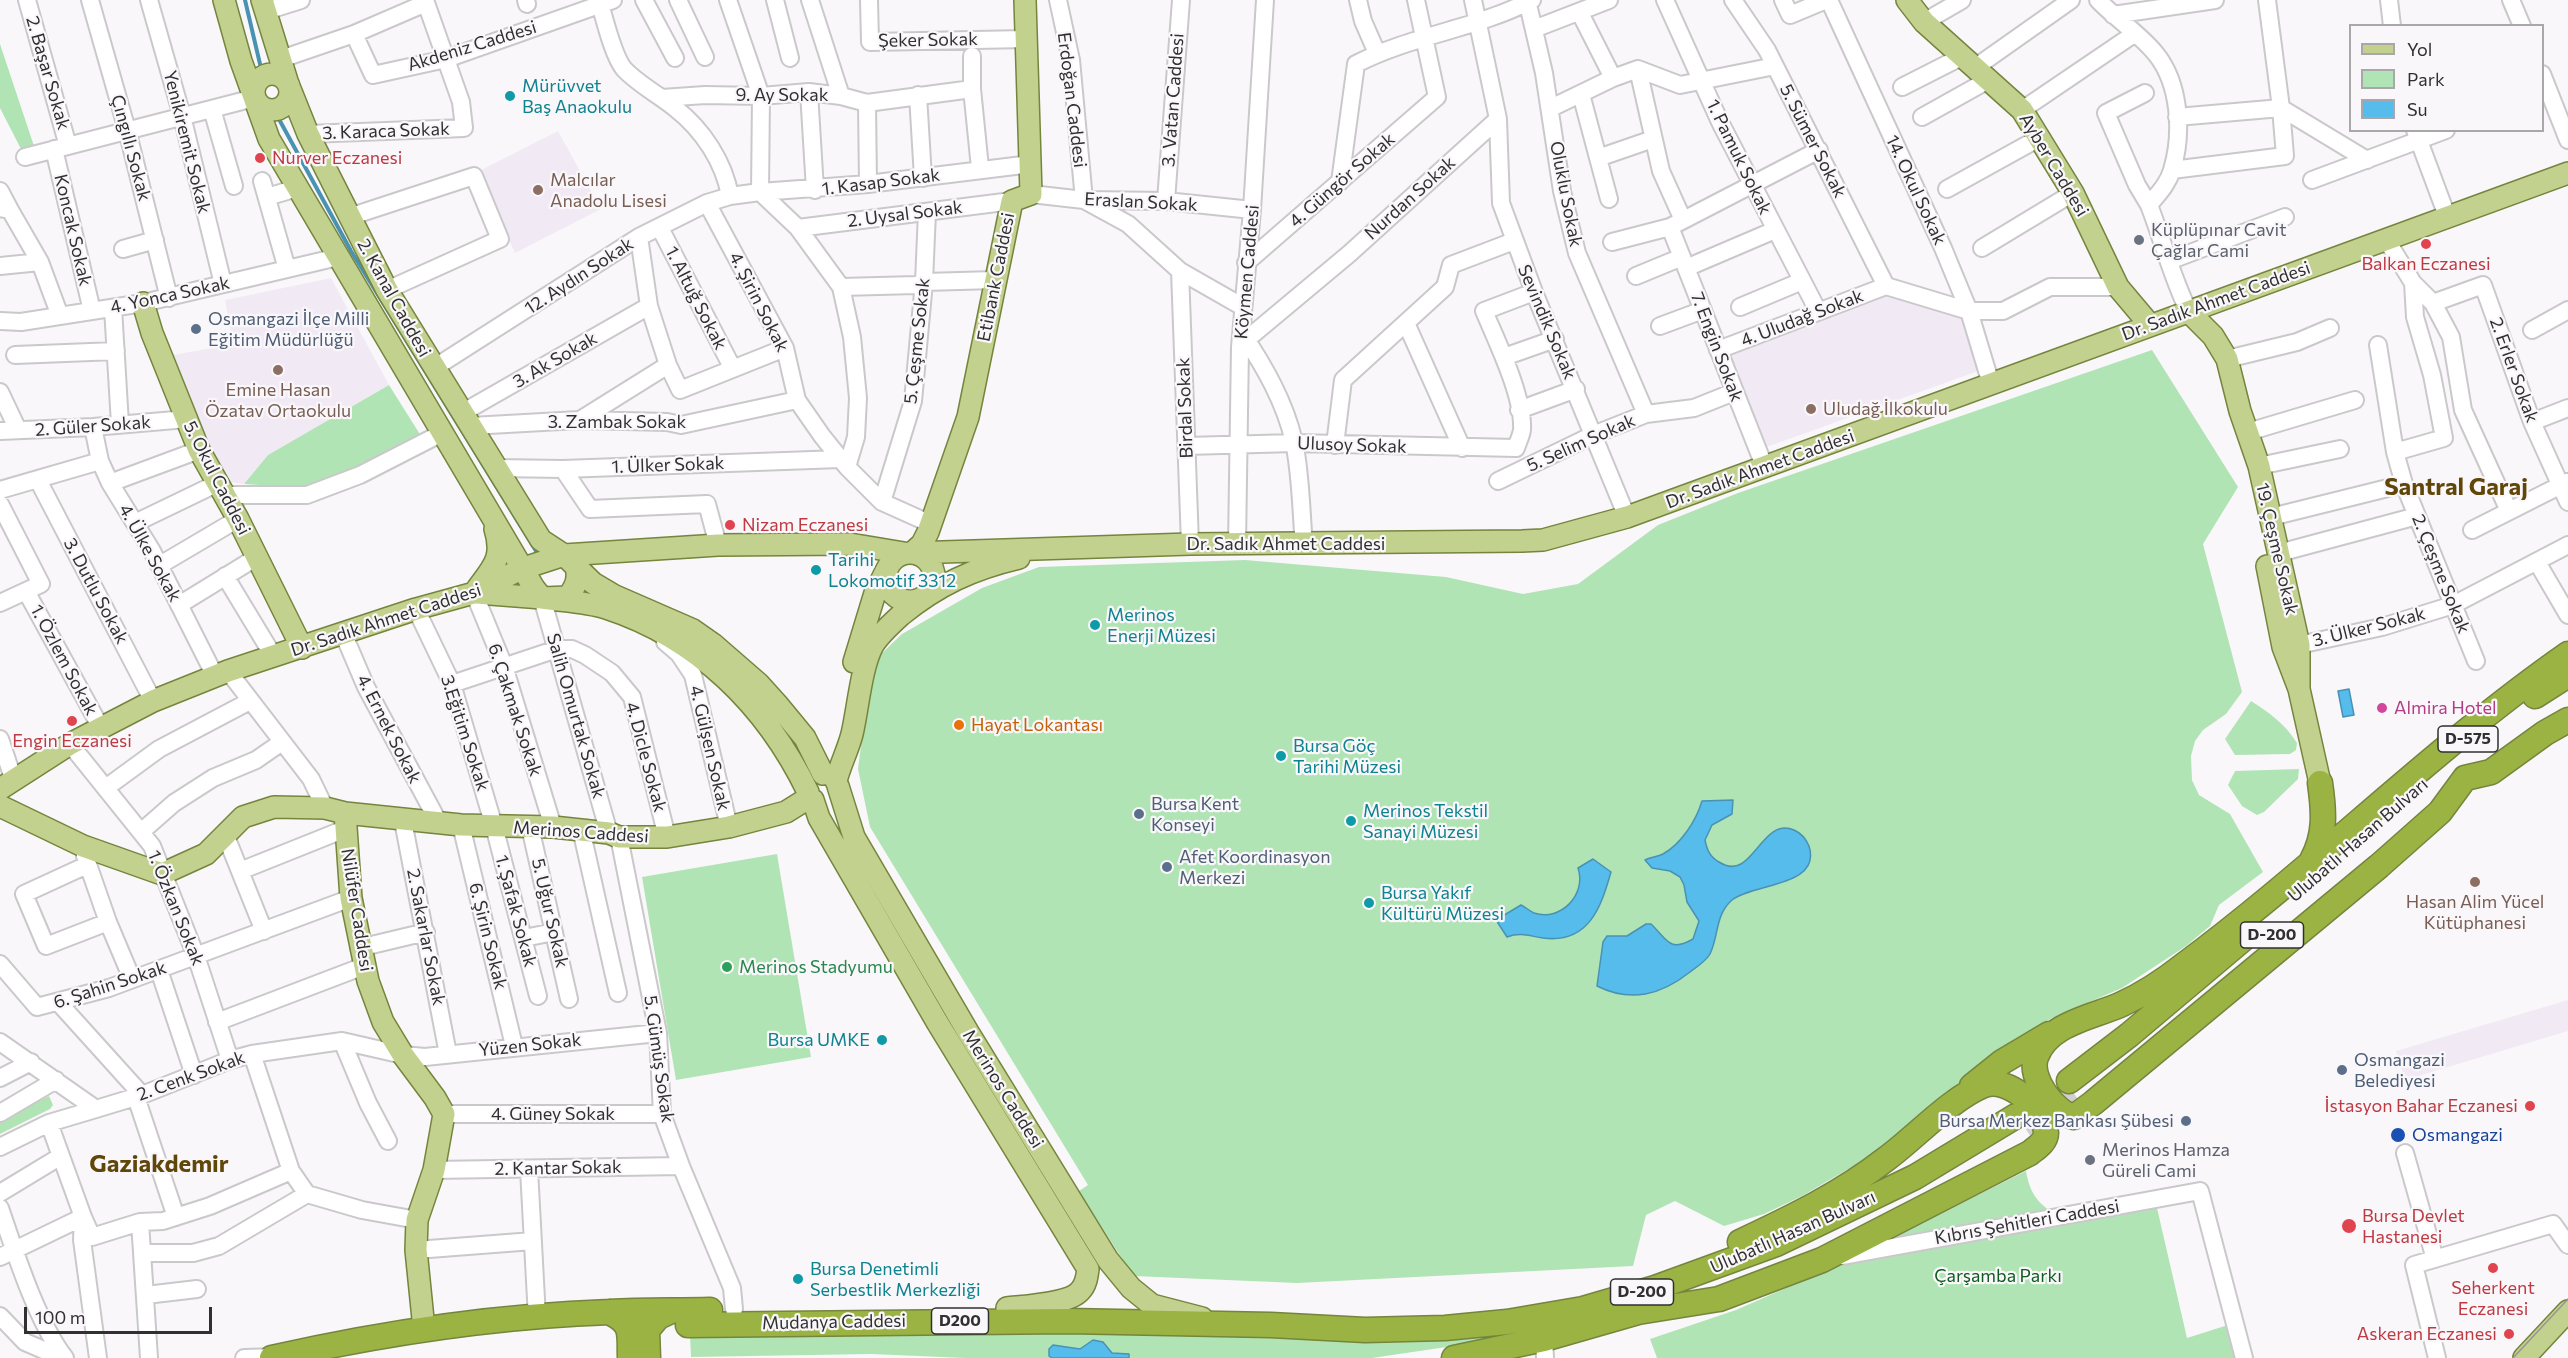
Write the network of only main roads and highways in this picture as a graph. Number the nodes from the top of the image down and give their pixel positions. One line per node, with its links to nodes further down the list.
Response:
1 (224, 0): 6 (main road, 2. Kanal Caddesi)
2 (1025, 0): 14 (main road, Etibank Caddesi)
3 (1907, 0): 10 (main road, Ayber Caddesi)
4 (264, 6): 5 (main road, 2. Kanal Caddesi)
5 (288, 84): 6 (main road); 15 (main road, 2. Kanal Caddesi)
6 (254, 98): 12 (main road, 2. Kanal Caddesi)
7 (2568, 173): 9 (main road, Dr. Sadık Ahmet Caddesi)
8 (143, 303): 21 (main road, 5. Okul Caddesi)
9 (2189, 312): 10 (main road, Dr. Sadık Ahmet Caddesi); 11 (main road, 19. Çeşme Sokak)
10 (2150, 325): 13 (main road, Dr. Sadık Ahmet Caddesi)
11 (2240, 411): 24 (main road, 19. Çeşme Sokak); 24 (main road, 19. Çeşme Sokak)
12 (492, 517): 16 (main road, 2. Kanal Caddesi); 18 (main road)
13 (1063, 548): 14 (main road, Dr. Sadık Ahmet Caddesi); 19 (main road)
14 (908, 553): 15 (main road, Dr. Sadık Ahmet Caddesi); 17 (main road); 19 (main road)
15 (570, 561): 16 (main road, Dr. Sadık Ahmet Caddesi); 20 (main road); 29 (main road, Merinos Caddesi)
16 (521, 569): 18 (main road, Dr. Sadık Ahmet Caddesi); 20 (main road, 2. Kanal Caddesi)
17 (887, 569): 19 (main road); 29 (main road)
18 (474, 593): 20 (main road); 21 (main road, Dr. Sadık Ahmet Caddesi)
19 (926, 594): 29 (main road)
20 (542, 598): 33 (main road)
21 (302, 648): 31 (main road, Dr. Sadık Ahmet Caddesi)
22 (2568, 654): 25 (highway, D-575)
23 (2568, 675): 32 (highway, Ulubatlı Hasan Bulvarı / D-200)
24 (2299, 688): 30 (main road, 19. Çeşme Sokak)
25 (2519, 688): 32 (highway, D-575); 36 (highway)
26 (2568, 702): 28 (highway, Ulubatlı Hasan Bulvarı / D-200)
27 (2568, 720): 28 (highway, D-575)
28 (2465, 778): 32 (highway, Ulubatlı Hasan Bulvarı / D-200); 40 (highway)
29 (831, 779): 33 (main road); 48 (main road, Merinos Caddesi)
30 (2320, 783): 36 (highway); 37 (highway)
31 (6, 784)
32 (2416, 791)
33 (810, 796): 35 (main road, Merinos Caddesi); 42 (main road, Merinos Caddesi)
34 (0, 806): 35 (main road)
35 (345, 821): 49 (main road, Nilüfer Caddesi)
36 (2356, 822): 37 (highway)
37 (2311, 862): 38 (highway)
38 (2068, 1025): 39 (highway); 40 (highway)
39 (1950, 1107): 41 (highway); 43 (highway)
40 (2074, 1117): 41 (highway)
41 (2028, 1128): 43 (highway, Ulubatlı Hasan Bulvarı / D-200); 45 (highway, Ulubatlı Hasan Bulvarı / D-200); 45 (highway)
42 (1007, 1308): 46 (highway); 48 (highway)
43 (1584, 1309): 48 (highway, Ulubatlı Hasan Bulvarı / D-200)
44 (2568, 1311): 56 (main road)
45 (1638, 1312): 50 (highway, Ulubatlı Hasan Bulvarı / D-200)
46 (680, 1318): 47 (highway); 48 (highway, Mudanya Caddesi / D200); 54 (highway)
47 (612, 1319): 49 (highway); 52 (highway); 53 (highway)
48 (1232, 1325)
49 (423, 1329): 51 (highway)
50 (1544, 1348): 55 (highway, Ulubatlı Hasan Bulvarı / D-200)
51 (275, 1357)
52 (338, 1358)
53 (630, 1358)
54 (648, 1358)
55 (1454, 1358)
56 (2524, 1358)

